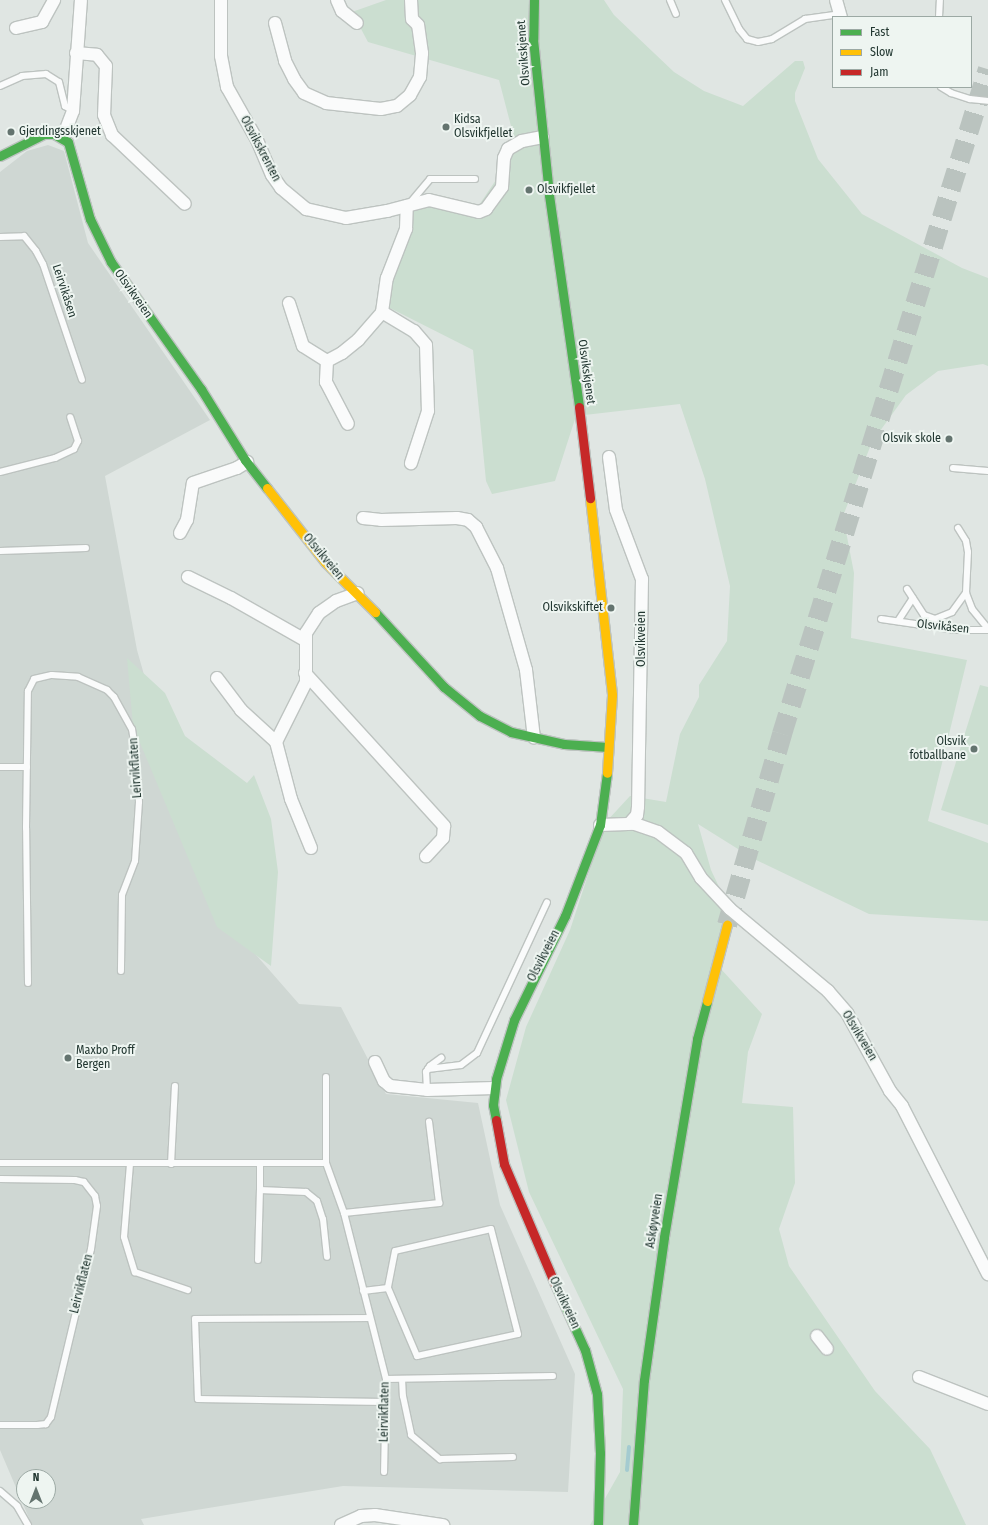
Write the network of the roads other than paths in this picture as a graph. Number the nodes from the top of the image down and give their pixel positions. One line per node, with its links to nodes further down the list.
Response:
1 (54, 0): 17 (street)
2 (81, 0): 18 (street)
3 (221, 0): 28 (street, Olsvikskrenten)
4 (337, 0): 16 (street)
5 (411, 0): 15 (street)
6 (534, 0): 24 (main road, Olsvikskjenet)
7 (670, 0): 11 (lane)
8 (836, 0): 12 (street)
9 (940, 0): 13 (lane)
10 (727, 1): 14 (lane)
11 (676, 14)
12 (840, 16)
13 (940, 16)
14 (832, 17)
15 (276, 23)
16 (357, 23)
17 (16, 28)
18 (76, 53): 22 (street); 27 (street)
19 (0, 86): 22 (lane)
20 (943, 88): 21 (lane)
21 (988, 101)
22 (73, 111): 23 (street)
23 (63, 137): 25 (main road); 37 (main road, Olsvikveien)
24 (543, 138): 28 (street, Olsvikskrenten); 60 (main road, Olsvikskjenet)
25 (0, 156)
26 (475, 179): 28 (lane)
27 (185, 204)
28 (408, 206): 31 (street)
29 (0, 238): 33 (lane, Leirvikåsen)
30 (289, 303): 32 (street)
31 (382, 312): 32 (street); 38 (street)
32 (327, 361): 35 (street)
33 (82, 380)
34 (70, 417): 41 (lane)
35 (348, 424)
36 (609, 457): 63 (street, Olsvikveien)
37 (247, 462): 44 (street); 49 (main road, Olsvikveien)
38 (411, 463)
39 (953, 468): 40 (lane)
40 (988, 471)
41 (0, 472)
42 (363, 518): 58 (street)
43 (958, 528): 50 (lane, Olsvikåsen)
44 (180, 533)
45 (86, 548): 46 (lane)
46 (0, 551)
47 (188, 577): 55 (street)
48 (907, 590): 51 (lane, Olsvikåsen)
49 (358, 593): 55 (street, Olsvikveien); 58 (main road, Olsvikveien)
50 (966, 593): 51 (lane, Olsvikåsen); 54 (lane, Olsvikåsen)
51 (912, 598): 53 (lane, Olsvikåsen)
52 (881, 619): 53 (lane, Olsvikåsen)
53 (898, 621): 54 (lane, Olsvikåsen)
54 (988, 629)
55 (305, 640): 56 (street)
56 (306, 674): 59 (street); 66 (street)
57 (217, 678): 59 (street)
58 (534, 738): 60 (main road, Olsvikveien)
59 (276, 742): 65 (street)
60 (608, 747): 64 (main road, Olsvikveien)
61 (0, 767): 62 (lane)
62 (27, 767): 69 (lane, Leirvikflaten); 70 (lane, Leirvikflaten)
63 (630, 823): 64 (street, Olsvikveien); 89 (street, Olsvikveien)
64 (600, 825): 76 (main road, Olsvikveien)
65 (311, 848)
66 (426, 856)
67 (547, 902): 73 (lane, Olsvikveien)
68 (727, 925): 110 (main road, Askøyveien)
69 (121, 971)
70 (28, 983)
71 (441, 1058): 73 (lane)
72 (376, 1062): 77 (street)
73 (428, 1069): 77 (lane)
74 (326, 1077): 80 (lane, Leirvikflaten)
75 (175, 1086): 82 (lane)
76 (494, 1088): 77 (street); 109 (main road, Olsvikveien)
77 (427, 1090)
78 (428, 1122): 86 (lane)
79 (0, 1163): 81 (lane)
80 (326, 1163): 83 (lane); 86 (lane, Leirvikflaten)
81 (130, 1164): 82 (lane); 91 (lane)
82 (171, 1164): 83 (lane)
83 (260, 1164): 85 (lane)
84 (0, 1179): 102 (lane, Leirvikflaten)
85 (260, 1190): 87 (lane); 88 (lane)
86 (344, 1213): 92 (lane, Leirvikflaten)
87 (327, 1257)
88 (258, 1260)
89 (988, 1274)
90 (388, 1288): 90 (lane); 92 (lane)
91 (188, 1290)
92 (363, 1291): 93 (lane, Leirvikflaten)
93 (370, 1318): 98 (lane, Leirvikflaten); 100 (lane)
94 (817, 1336): 95 (street)
95 (827, 1348)
96 (552, 1376): 99 (lane)
97 (918, 1377): 101 (street)
98 (386, 1379): 99 (lane); 100 (lane, Leirvikflaten)
99 (402, 1379): 103 (lane)
100 (384, 1402): 104 (lane, Leirvikflaten)
101 (988, 1404)
102 (0, 1425)
103 (513, 1457)
104 (384, 1472)
105 (0, 1491): 106 (lane)
106 (28, 1525)
107 (341, 1525): 108 (street)
108 (443, 1525)
109 (598, 1525)
110 (633, 1525)

